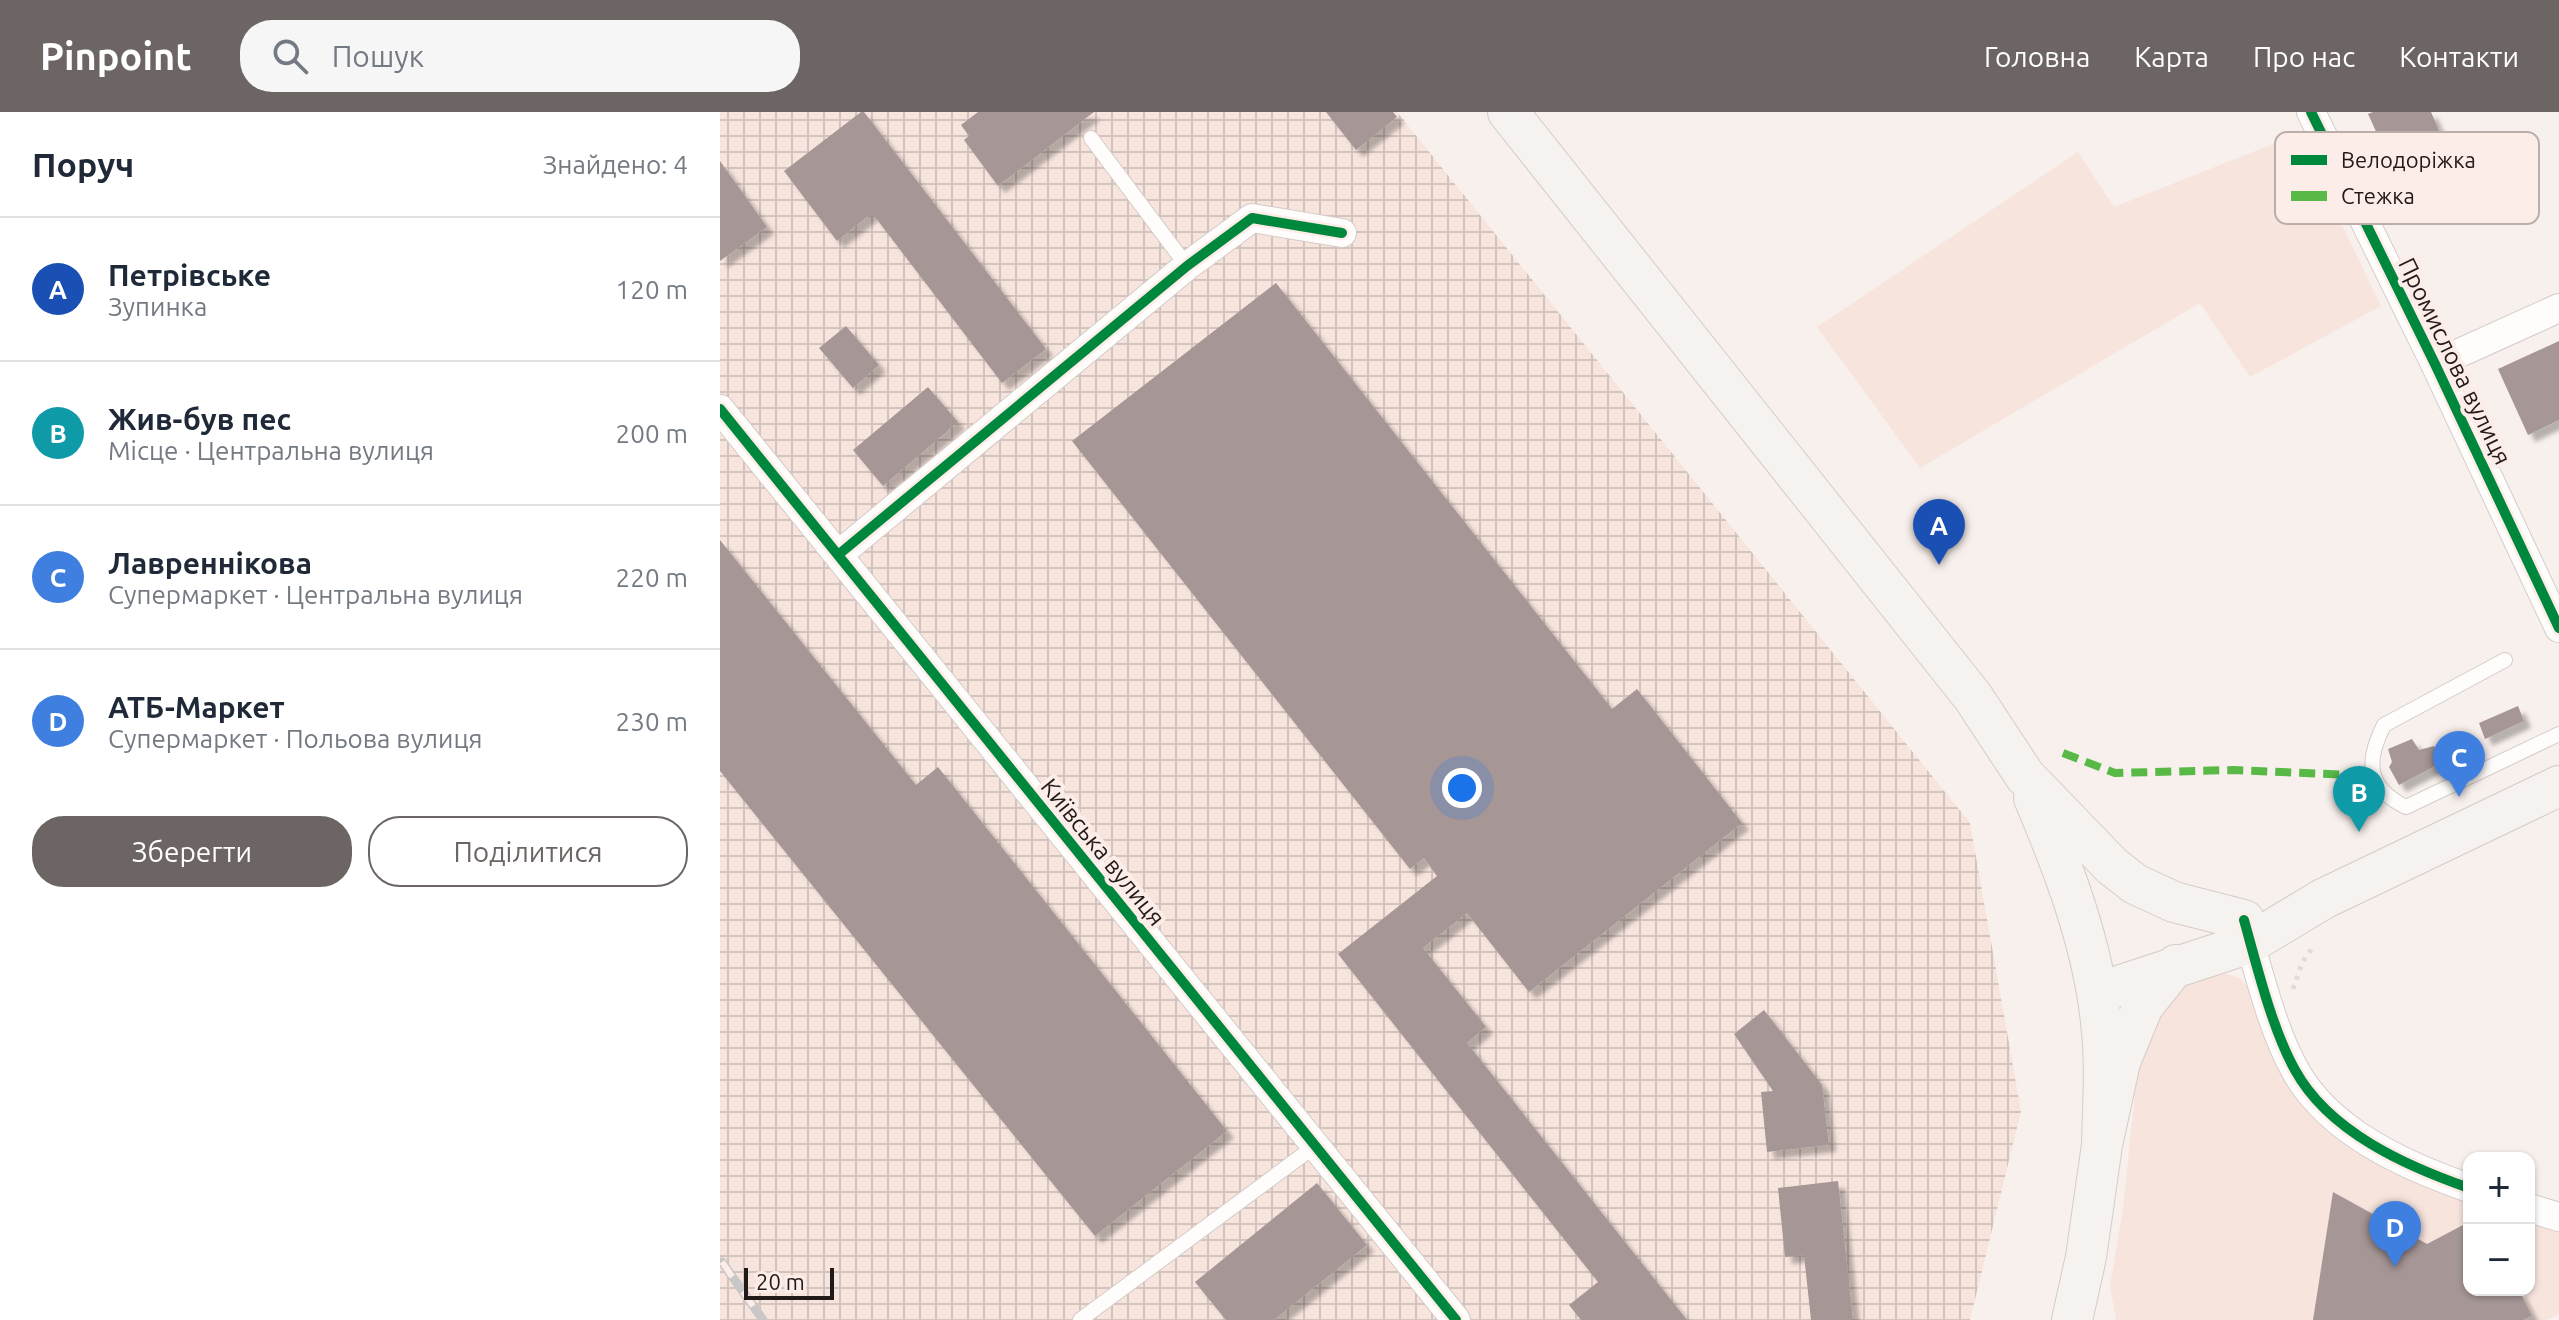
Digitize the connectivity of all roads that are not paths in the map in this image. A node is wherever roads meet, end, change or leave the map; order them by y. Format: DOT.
graph roads {
  1 [pos="1508,112"];
  2 [pos="2311,112"];
  3 [pos="2321,132"];
  4 [pos="1091,138"];
  5 [pos="2366,224"];
  6 [pos="1342,233"];
  7 [pos="1187,266"];
  8 [pos="2559,308"];
  9 [pos="2435,364"];
  10 [pos="720,409"];
  11 [pos="838,555"];
  12 [pos="2559,628"];
  13 [pos="2505,660"];
  14 [pos="2559,734"];
  15 [pos="2025,776"];
  16 [pos="2559,786"];
  17 [pos="2247,931"];
  18 [pos="2176,965"];
  19 [pos="2094,980"];
  20 [pos="2102,1145"];
  21 [pos="1315,1146"];
  22 [pos="2463,1185"];
  23 [pos="2535,1210"];
  24 [pos="2559,1217"];
  25 [pos="1080,1320"];
  26 [pos="1456,1320"];
  27 [pos="2072,1320"];
  1 -- 15 [label="main road"];
  2 -- 3 [label="street, Промислова вулиця"];
  4 -- 7 [label="lane"];
  5 -- 9 [label="street, Промислова вулиця"];
  6 -- 7 [label="street"];
  7 -- 11 [label="street"];
  8 -- 9 [label="street"];
  9 -- 12 [label="street, Промислова вулиця"];
  10 -- 11 [label="street, Київська вулиця"];
  11 -- 21 [label="street, Київська вулиця"];
  13 -- 14 [label="lane"];
  15 -- 17 [label="main road"];
  15 -- 19 [label="main road"];
  16 -- 17 [label="main road"];
  17 -- 18 [label="main road"];
  17 -- 19 [label="main road"];
  17 -- 22 [label="street"];
  18 -- 19 [label="main road"];
  18 -- 20 [label="main road"];
  19 -- 20 [label="main road"];
  20 -- 27 [label="main road"];
  21 -- 25 [label="lane"];
  21 -- 26 [label="street, Київська вулиця"];
  23 -- 24 [label="street"];
}
